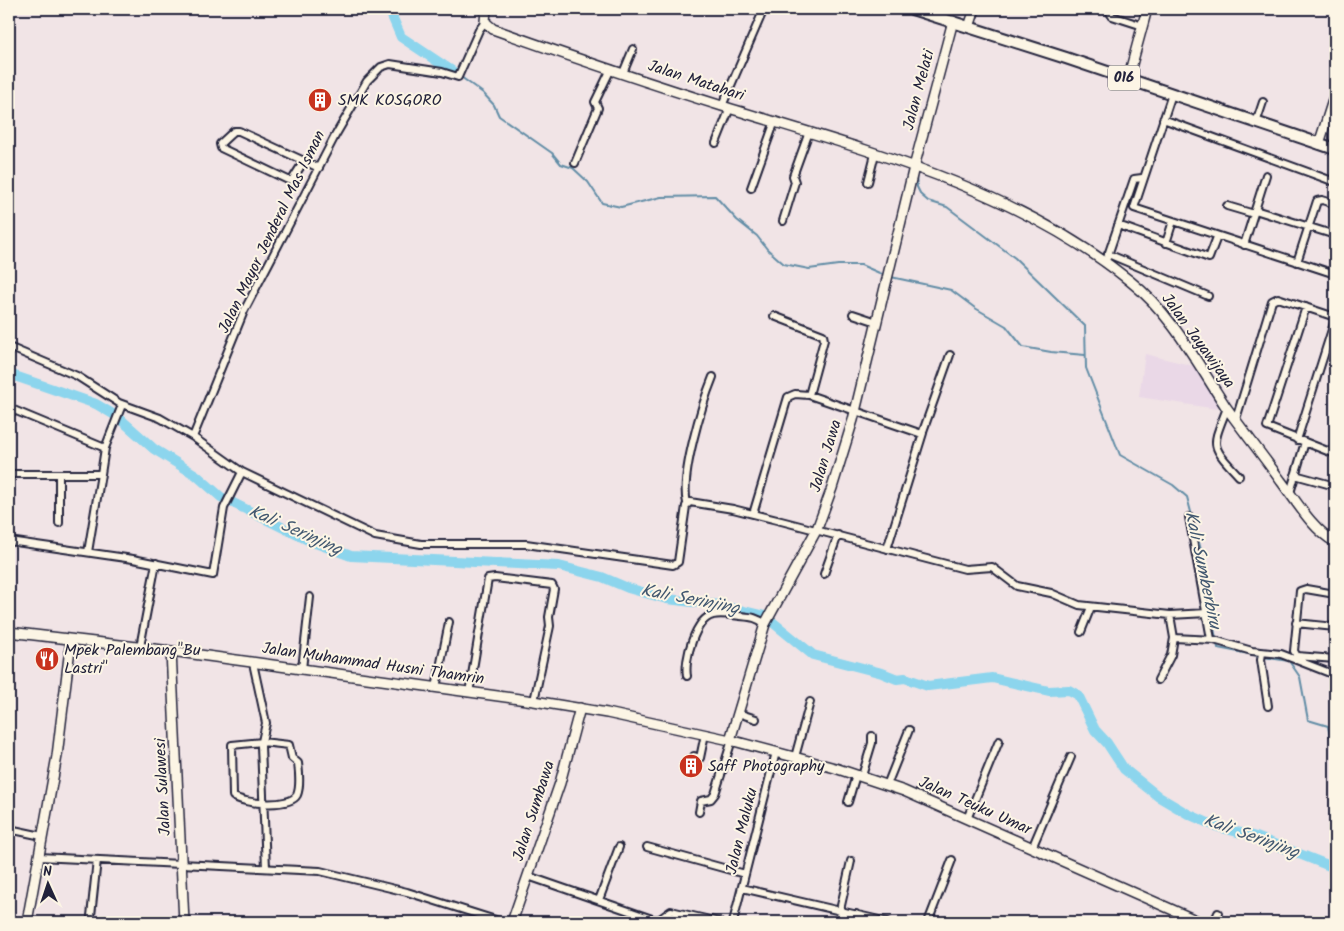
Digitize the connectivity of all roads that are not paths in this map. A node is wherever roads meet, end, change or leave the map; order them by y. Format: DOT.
graph roads {
  1 [pos="486,9"];
  2 [pos="764,9"];
  3 [pos="912,9"];
  4 [pos="975,9"];
  5 [pos="1147,9"];
  6 [pos="1109,11"];
  7 [pos="953,21"];
  8 [pos="485,22"];
  9 [pos="1142,26"];
  10 [pos="969,27"];
  11 [pos="633,49"];
  12 [pos="611,69"];
  13 [pos="623,73"];
  14 [pos="1128,79"];
  15 [pos="1172,94"];
  16 [pos="1335,94"];
  17 [pos="1263,102"];
  18 [pos="726,107"];
  19 [pos="1163,120"];
  20 [pos="775,121"];
  21 [pos="1256,123"];
  22 [pos="809,132"];
  23 [pos="716,143"];
  24 [pos="1320,144"];
  25 [pos="1335,149"];
  26 [pos="875,154"];
  27 [pos="304,161"];
  28 [pos="574,163"];
  29 [pos="318,168"];
  30 [pos="917,168"];
  31 [pos="1266,175"];
  32 [pos="1142,178"];
  33 [pos="868,182"];
  34 [pos="1335,182"];
  35 [pos="751,188"];
  36 [pos="1335,204"];
  37 [pos="1227,206"];
  38 [pos="1254,212"];
  39 [pos="783,221"];
  40 [pos="1173,221"];
  41 [pos="1118,225"];
  42 [pos="1308,227"];
  43 [pos="1335,235"];
  44 [pos="1217,236"];
  45 [pos="1166,243"];
  46 [pos="1244,245"];
  47 [pos="1107,258"];
  48 [pos="1297,262"];
  49 [pos="1335,274"];
  50 [pos="1208,296"];
  51 [pos="1306,307"];
  52 [pos="853,314"];
  53 [pos="774,316"];
  54 [pos="877,322"];
  55 [pos="9,347"];
  56 [pos="950,355"];
  57 [pos="713,377"];
  58 [pos="809,395"];
  59 [pos="122,405"];
  60 [pos="9,408"];
  61 [pos="1227,408"];
  62 [pos="855,411"];
  63 [pos="1236,419"];
  64 [pos="923,433"];
  65 [pos="193,437"];
  66 [pos="1297,440"];
  67 [pos="1305,442"];
  68 [pos="105,448"];
  69 [pos="1335,454"];
  70 [pos="9,474"];
  71 [pos="59,474"];
  72 [pos="101,474"];
  73 [pos="241,474"];
  74 [pos="1295,474"];
  75 [pos="1238,476"];
  76 [pos="1335,486"];
  77 [pos="1290,493"];
  78 [pos="687,503"];
  79 [pos="753,514"];
  80 [pos="1189,517"];
  81 [pos="59,523"];
  82 [pos="817,529"];
  83 [pos="838,535"];
  84 [pos="9,541"];
  85 [pos="1335,542"];
  86 [pos="887,548"];
  87 [pos="88,552"];
  88 [pos="156,563"];
  89 [pos="824,574"];
  90 [pos="1335,594"];
  91 [pos="310,598"];
  92 [pos="1091,607"];
  93 [pos="1207,613"];
  94 [pos="1170,615"];
  95 [pos="449,622"];
  96 [pos="766,622"];
  97 [pos="1296,623"];
  98 [pos="1335,627"];
  99 [pos="9,632"];
  100 [pos="1081,632"];
  101 [pos="1174,638"];
  102 [pos="72,640"];
  103 [pos="1215,640"];
  104 [pos="140,647"];
  105 [pos="172,651"];
  106 [pos="1262,656"];
  107 [pos="1335,659"];
  108 [pos="254,663"];
  109 [pos="302,669"];
  110 [pos="1335,675"];
  111 [pos="687,676"];
  112 [pos="1158,680"];
  113 [pos="436,688"];
  114 [pos="469,693"];
  115 [pos="534,701"];
  116 [pos="810,702"];
  117 [pos="1268,706"];
  118 [pos="580,708"];
  119 [pos="738,713"];
  120 [pos="756,718"];
  121 [pos="909,730"];
  122 [pos="705,734"];
  123 [pos="872,736"];
  124 [pos="731,740"];
  125 [pos="999,741"];
  126 [pos="262,742"];
  127 [pos="776,752"];
  128 [pos="694,756"];
  129 [pos="795,757"];
  130 [pos="1071,757"];
  131 [pos="859,776"];
  132 [pos="887,785"];
  133 [pos="848,802"];
  134 [pos="264,803"];
  135 [pos="699,812"];
  136 [pos="966,818"];
  137 [pos="9,830"];
  138 [pos="42,836"];
  139 [pos="619,847"];
  140 [pos="647,847"];
  141 [pos="1032,848"];
  142 [pos="39,857"];
  143 [pos="97,860"];
  144 [pos="952,860"];
  145 [pos="851,861"];
  146 [pos="182,866"];
  147 [pos="266,868"];
  148 [pos="745,874"];
  149 [pos="528,876"];
  150 [pos="742,888"];
  151 [pos="599,900"];
  152 [pos="841,910"];
  153 [pos="1218,913"];
  154 [pos="856,914"];
  155 [pos="91,916"];
  156 [pos="27,922"];
  157 [pos="184,922"];
  158 [pos="502,922"];
  159 [pos="512,922"];
  160 [pos="719,922"];
  161 [pos="733,922"];
  162 [pos="838,922"];
  163 [pos="853,922"];
  164 [pos="886,922"];
  165 [pos="928,922"];
  166 [pos="1200,922"];
  167 [pos="1214,922"];
  1 -- 8 [label="street"];
  2 -- 18 [label="street"];
  3 -- 7 [label="main road, 016"];
  4 -- 10 [label="street"];
  5 -- 9 [label="street"];
  6 -- 9 [label="street"];
  7 -- 10 [label="main road, 016"];
  7 -- 30 [label="street, Jalan Melati"];
  8 -- 12 [label="street, Jalan Matahari"];
  8 -- 29 [label="street, Jalan Mayor Jenderal Mas Isman"];
  9 -- 14 [label="street"];
  10 -- 14 [label="main road, 016"];
  11 -- 13 [label="street"];
  12 -- 13 [label="street, Jalan Matahari"];
  12 -- 28 [label="street"];
  13 -- 18 [label="street, Jalan Matahari"];
  14 -- 15 [label="main road, 016"];
  15 -- 19 [label="street"];
  15 -- 21 [label="main road, 016"];
  16 -- 24 [label="street"];
  17 -- 21 [label="street"];
  18 -- 20 [label="street, Jalan Matahari"];
  18 -- 23 [label="street"];
  19 -- 32 [label="street"];
  19 -- 34 [label="street"];
  20 -- 22 [label="street, Jalan Matahari"];
  20 -- 35 [label="street"];
  21 -- 24 [label="main road, 016"];
  22 -- 26 [label="street, Jalan Matahari"];
  22 -- 39 [label="street"];
  24 -- 25 [label="main road, 016"];
  26 -- 30 [label="street, Jalan Matahari"];
  26 -- 33 [label="street"];
  27 -- 27 [label="street"];
  27 -- 29 [label="street"];
  29 -- 65 [label="street, Jalan Mayor Jenderal Mas Isman"];
  30 -- 47 [label="street, Jalan Jayawijaya"];
  30 -- 54 [label="street, Jalan Jawa"];
  31 -- 38 [label="street"];
  32 -- 40 [label="street"];
  32 -- 41 [label="street"];
  36 -- 42 [label="street"];
  37 -- 38 [label="street"];
  38 -- 42 [label="street"];
  38 -- 46 [label="street"];
  40 -- 44 [label="street"];
  40 -- 45 [label="street"];
  41 -- 45 [label="street"];
  41 -- 47 [label="street"];
  42 -- 43 [label="street"];
  42 -- 48 [label="street"];
  44 -- 45 [label="street"];
  44 -- 46 [label="street"];
  46 -- 48 [label="street"];
  47 -- 50 [label="street"];
  47 -- 61 [label="street, Jalan Jayawijaya"];
  48 -- 49 [label="street"];
  51 -- 63 [label="street"];
  51 -- 66 [label="street"];
  51 -- 66 [label="street"];
  52 -- 54 [label="street"];
  53 -- 58 [label="street"];
  54 -- 62 [label="street, Jalan Jawa"];
  55 -- 59 [label="street"];
  56 -- 64 [label="street"];
  57 -- 78 [label="street"];
  58 -- 62 [label="street"];
  58 -- 79 [label="street"];
  59 -- 65 [label="street"];
  59 -- 68 [label="street"];
  60 -- 68 [label="street"];
  61 -- 63 [label="street, Jalan Jayawijaya"];
  61 -- 75 [label="street"];
  62 -- 64 [label="street"];
  62 -- 82 [label="street, Jalan Jawa"];
  63 -- 77 [label="street, Jalan Jayawijaya"];
  64 -- 86 [label="street"];
  65 -- 73 [label="street"];
  66 -- 67 [label="street"];
  67 -- 69 [label="street"];
  67 -- 74 [label="street"];
  68 -- 72 [label="street"];
  70 -- 71 [label="street"];
  71 -- 72 [label="street"];
  71 -- 81 [label="street"];
  72 -- 87 [label="street"];
  73 -- 78 [label="street"];
  73 -- 88 [label="street"];
  74 -- 76 [label="street"];
  74 -- 77 [label="street"];
  77 -- 85 [label="street, Jalan Jayawijaya"];
  78 -- 79 [label="street"];
  79 -- 82 [label="street"];
  80 -- 93 [label="street"];
  82 -- 83 [label="street"];
  82 -- 96 [label="street, Jalan Jawa"];
  83 -- 86 [label="street"];
  83 -- 89 [label="street"];
  84 -- 87 [label="street"];
  86 -- 92 [label="street"];
  87 -- 88 [label="street"];
  88 -- 104 [label="street"];
  90 -- 97 [label="street"];
  91 -- 109 [label="street"];
  92 -- 94 [label="street"];
  92 -- 100 [label="street"];
  93 -- 94 [label="street"];
  93 -- 103 [label="street"];
  94 -- 101 [label="street"];
  95 -- 113 [label="street"];
  96 -- 111 [label="street"];
  96 -- 119 [label="street, Jalan Jawa"];
  97 -- 98 [label="street"];
  97 -- 107 [label="street"];
  99 -- 102 [label="street, Jalan Muhammad Husni Thamrin"];
  101 -- 103 [label="street"];
  101 -- 112 [label="street"];
  102 -- 104 [label="street, Jalan Muhammad Husni Thamrin"];
  102 -- 138 [label="street"];
  103 -- 106 [label="street"];
  104 -- 105 [label="street, Jalan Muhammad Husni Thamrin"];
  105 -- 108 [label="street, Jalan Muhammad Husni Thamrin"];
  105 -- 146 [label="street, Jalan Sulawesi"];
  106 -- 110 [label="street"];
  106 -- 117 [label="street"];
  108 -- 109 [label="street, Jalan Muhammad Husni Thamrin"];
  108 -- 126 [label="street"];
  109 -- 113 [label="street, Jalan Muhammad Husni Thamrin"];
  113 -- 114 [label="street, Jalan Muhammad Husni Thamrin"];
  114 -- 115 [label="street, Jalan Muhammad Husni Thamrin"];
  114 -- 115 [label="street"];
  115 -- 118 [label="street, Jalan Muhammad Husni Thamrin"];
  116 -- 129 [label="street"];
  118 -- 122 [label="street, Jalan Muhammad Husni Thamrin"];
  118 -- 149 [label="street, Jalan Sumbawa"];
  119 -- 120 [label="street"];
  119 -- 124 [label="street, Jalan Jawa"];
  121 -- 132 [label="street"];
  122 -- 124 [label="street, Jalan Muhammad Husni Thamrin"];
  122 -- 128 [label="street"];
  123 -- 131 [label="street"];
  124 -- 127 [label="street, Jalan Teuku Umar"];
  124 -- 135 [label="street"];
  125 -- 136 [label="street"];
  126 -- 134 [label="street"];
  126 -- 134 [label="street"];
  126 -- 134 [label="street"];
  127 -- 129 [label="street, Jalan Teuku Umar"];
  127 -- 148 [label="street, Jalan Maluku"];
  129 -- 131 [label="street, Jalan Teuku Umar"];
  130 -- 141 [label="street"];
  131 -- 132 [label="street, Jalan Teuku Umar"];
  131 -- 133 [label="street"];
  132 -- 136 [label="street, Jalan Teuku Umar"];
  134 -- 147 [label="street"];
  136 -- 141 [label="street, Jalan Teuku Umar"];
  137 -- 138 [label="street"];
  138 -- 142 [label="street"];
  139 -- 151 [label="street"];
  140 -- 148 [label="street"];
  141 -- 166 [label="street, Jalan Teuku Umar"];
  142 -- 143 [label="street"];
  142 -- 156 [label="street"];
  143 -- 146 [label="street"];
  143 -- 155 [label="street"];
  144 -- 165 [label="street"];
  145 -- 152 [label="street"];
  146 -- 147 [label="street"];
  146 -- 157 [label="street, Jalan Sulawesi"];
  147 -- 158 [label="street"];
  148 -- 150 [label="street, Jalan Maluku"];
  149 -- 151 [label="street"];
  149 -- 159 [label="street, Jalan Sumbawa"];
  150 -- 152 [label="street"];
  150 -- 161 [label="street, Jalan Maluku"];
  151 -- 160 [label="street"];
  152 -- 154 [label="street"];
  152 -- 162 [label="street"];
  153 -- 167 [label="street"];
  154 -- 163 [label="street"];
  154 -- 164 [label="street"];
}
